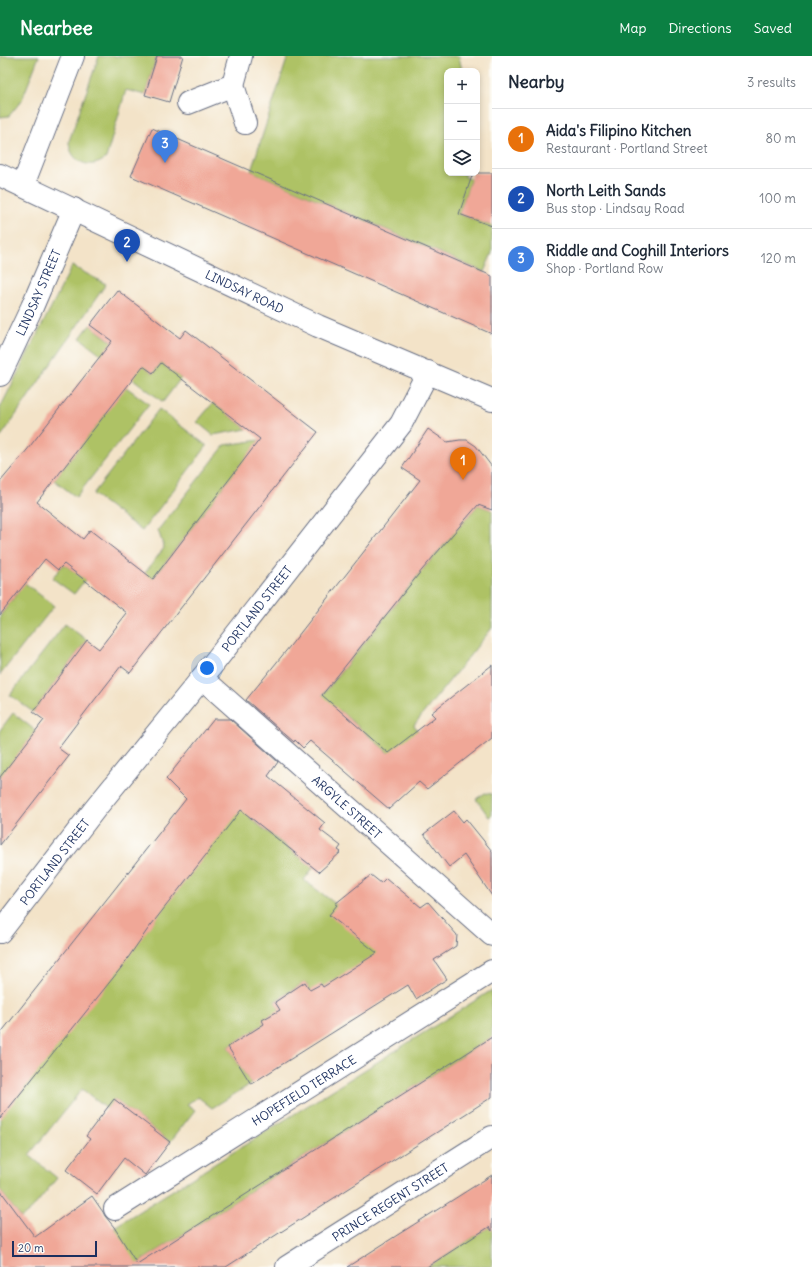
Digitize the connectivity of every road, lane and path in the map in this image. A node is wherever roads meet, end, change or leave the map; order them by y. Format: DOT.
graph roads {
  1 [pos="73,56"];
  2 [pos="242,56"];
  3 [pos="233,85"];
  4 [pos="188,104"];
  5 [pos="245,123"];
  6 [pos="0,175"];
  7 [pos="23,186"];
  8 [pos="74,209"];
  9 [pos="428,372"];
  10 [pos="0,375"];
  11 [pos="492,400"];
  12 [pos="202,678"];
  13 [pos="0,932"];
  14 [pos="492,935"];
  15 [pos="492,971"];
  16 [pos="492,1137"];
  17 [pos="114,1209"];
  18 [pos="288,1267"];
  1 -- 7 [label="street"];
  2 -- 3 [label="street"];
  3 -- 4 [label="street"];
  3 -- 5 [label="street"];
  6 -- 7 [label="street, LINDSAY ROAD"];
  7 -- 8 [label="street, LINDSAY ROAD"];
  8 -- 9 [label="street, LINDSAY ROAD"];
  8 -- 10 [label="street, LINDSAY STREET"];
  9 -- 11 [label="street, LINDSAY ROAD"];
  9 -- 12 [label="street, PORTLAND STREET"];
  12 -- 13 [label="street, PORTLAND STREET"];
  12 -- 14 [label="street, ARGYLE STREET"];
  15 -- 17 [label="street, HOPEFIELD TERRACE"];
  16 -- 18 [label="street, PRINCE REGENT STREET"];
}
